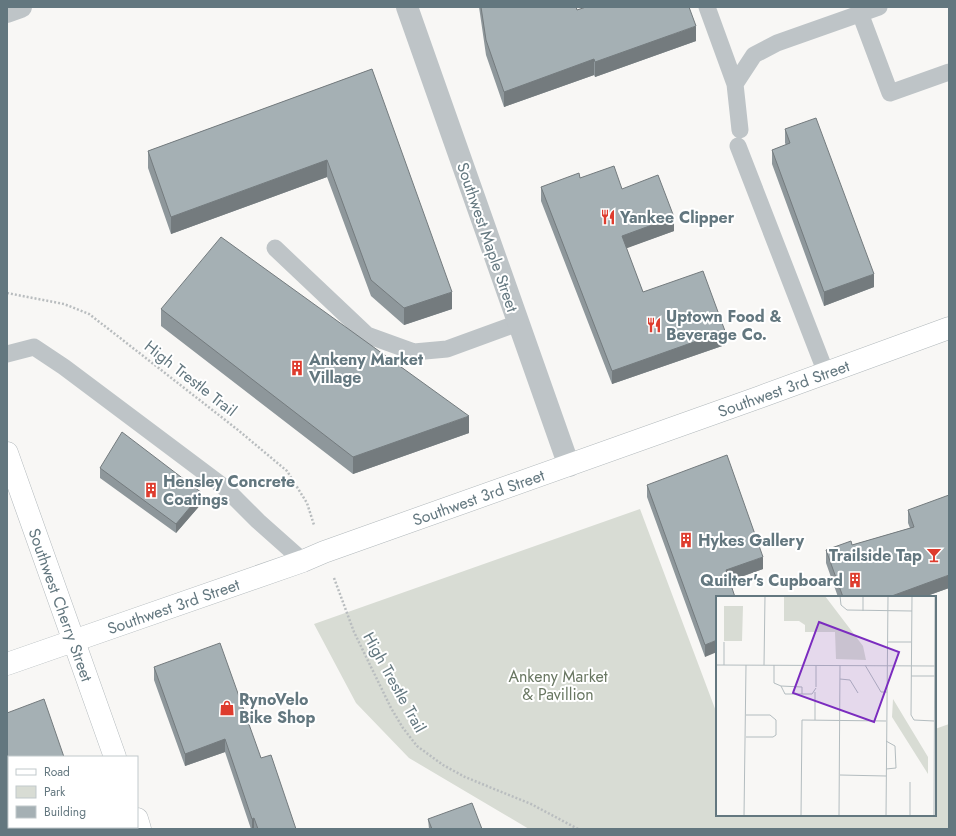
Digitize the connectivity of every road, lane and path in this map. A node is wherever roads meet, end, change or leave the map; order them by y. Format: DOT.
graph roads {
  1 [pos="21,7"];
  2 [pos="407,7"];
  3 [pos="707,7"];
  4 [pos="879,7"];
  5 [pos="7,12"];
  6 [pos="860,13"];
  7 [pos="949,72"];
  8 [pos="735,84"];
  9 [pos="275,248"];
  10 [pos="7,293"];
  11 [pos="518,323"];
  12 [pos="949,328"];
  13 [pos="7,354"];
  14 [pos="826,374"];
  15 [pos="7,453"];
  16 [pos="569,466"];
  17 [pos="316,529"];
  18 [pos="303,561"];
  19 [pos="334,577"];
  20 [pos="74,641"];
  21 [pos="7,664"];
  22 [pos="115,756"];
  23 [pos="578,829"];
  1 -- 5 [label="street"];
  2 -- 11 [label="street, Southwest Maple Street"];
  3 -- 8 [label="lane"];
  4 -- 6 [label="lane"];
  6 -- 7 [label="lane"];
  6 -- 8 [label="lane"];
  8 -- 14 [label="lane"];
  9 -- 11 [label="lane"];
  10 -- 17 [label="path, High Trestle Trail"];
  11 -- 16 [label="street, Southwest Maple Street"];
  12 -- 14 [label="street, Southwest 3rd Street"];
  13 -- 18 [label="lane"];
  14 -- 16 [label="street, Southwest 3rd Street"];
  15 -- 20 [label="street, Southwest Cherry Street"];
  16 -- 18 [label="street, Southwest 3rd Street"];
  18 -- 20 [label="street, Southwest 3rd Street"];
  19 -- 23 [label="path, High Trestle Trail"];
  20 -- 21 [label="street, Southwest 3rd Street"];
  20 -- 22 [label="street, Southwest Cherry Street"];
}
